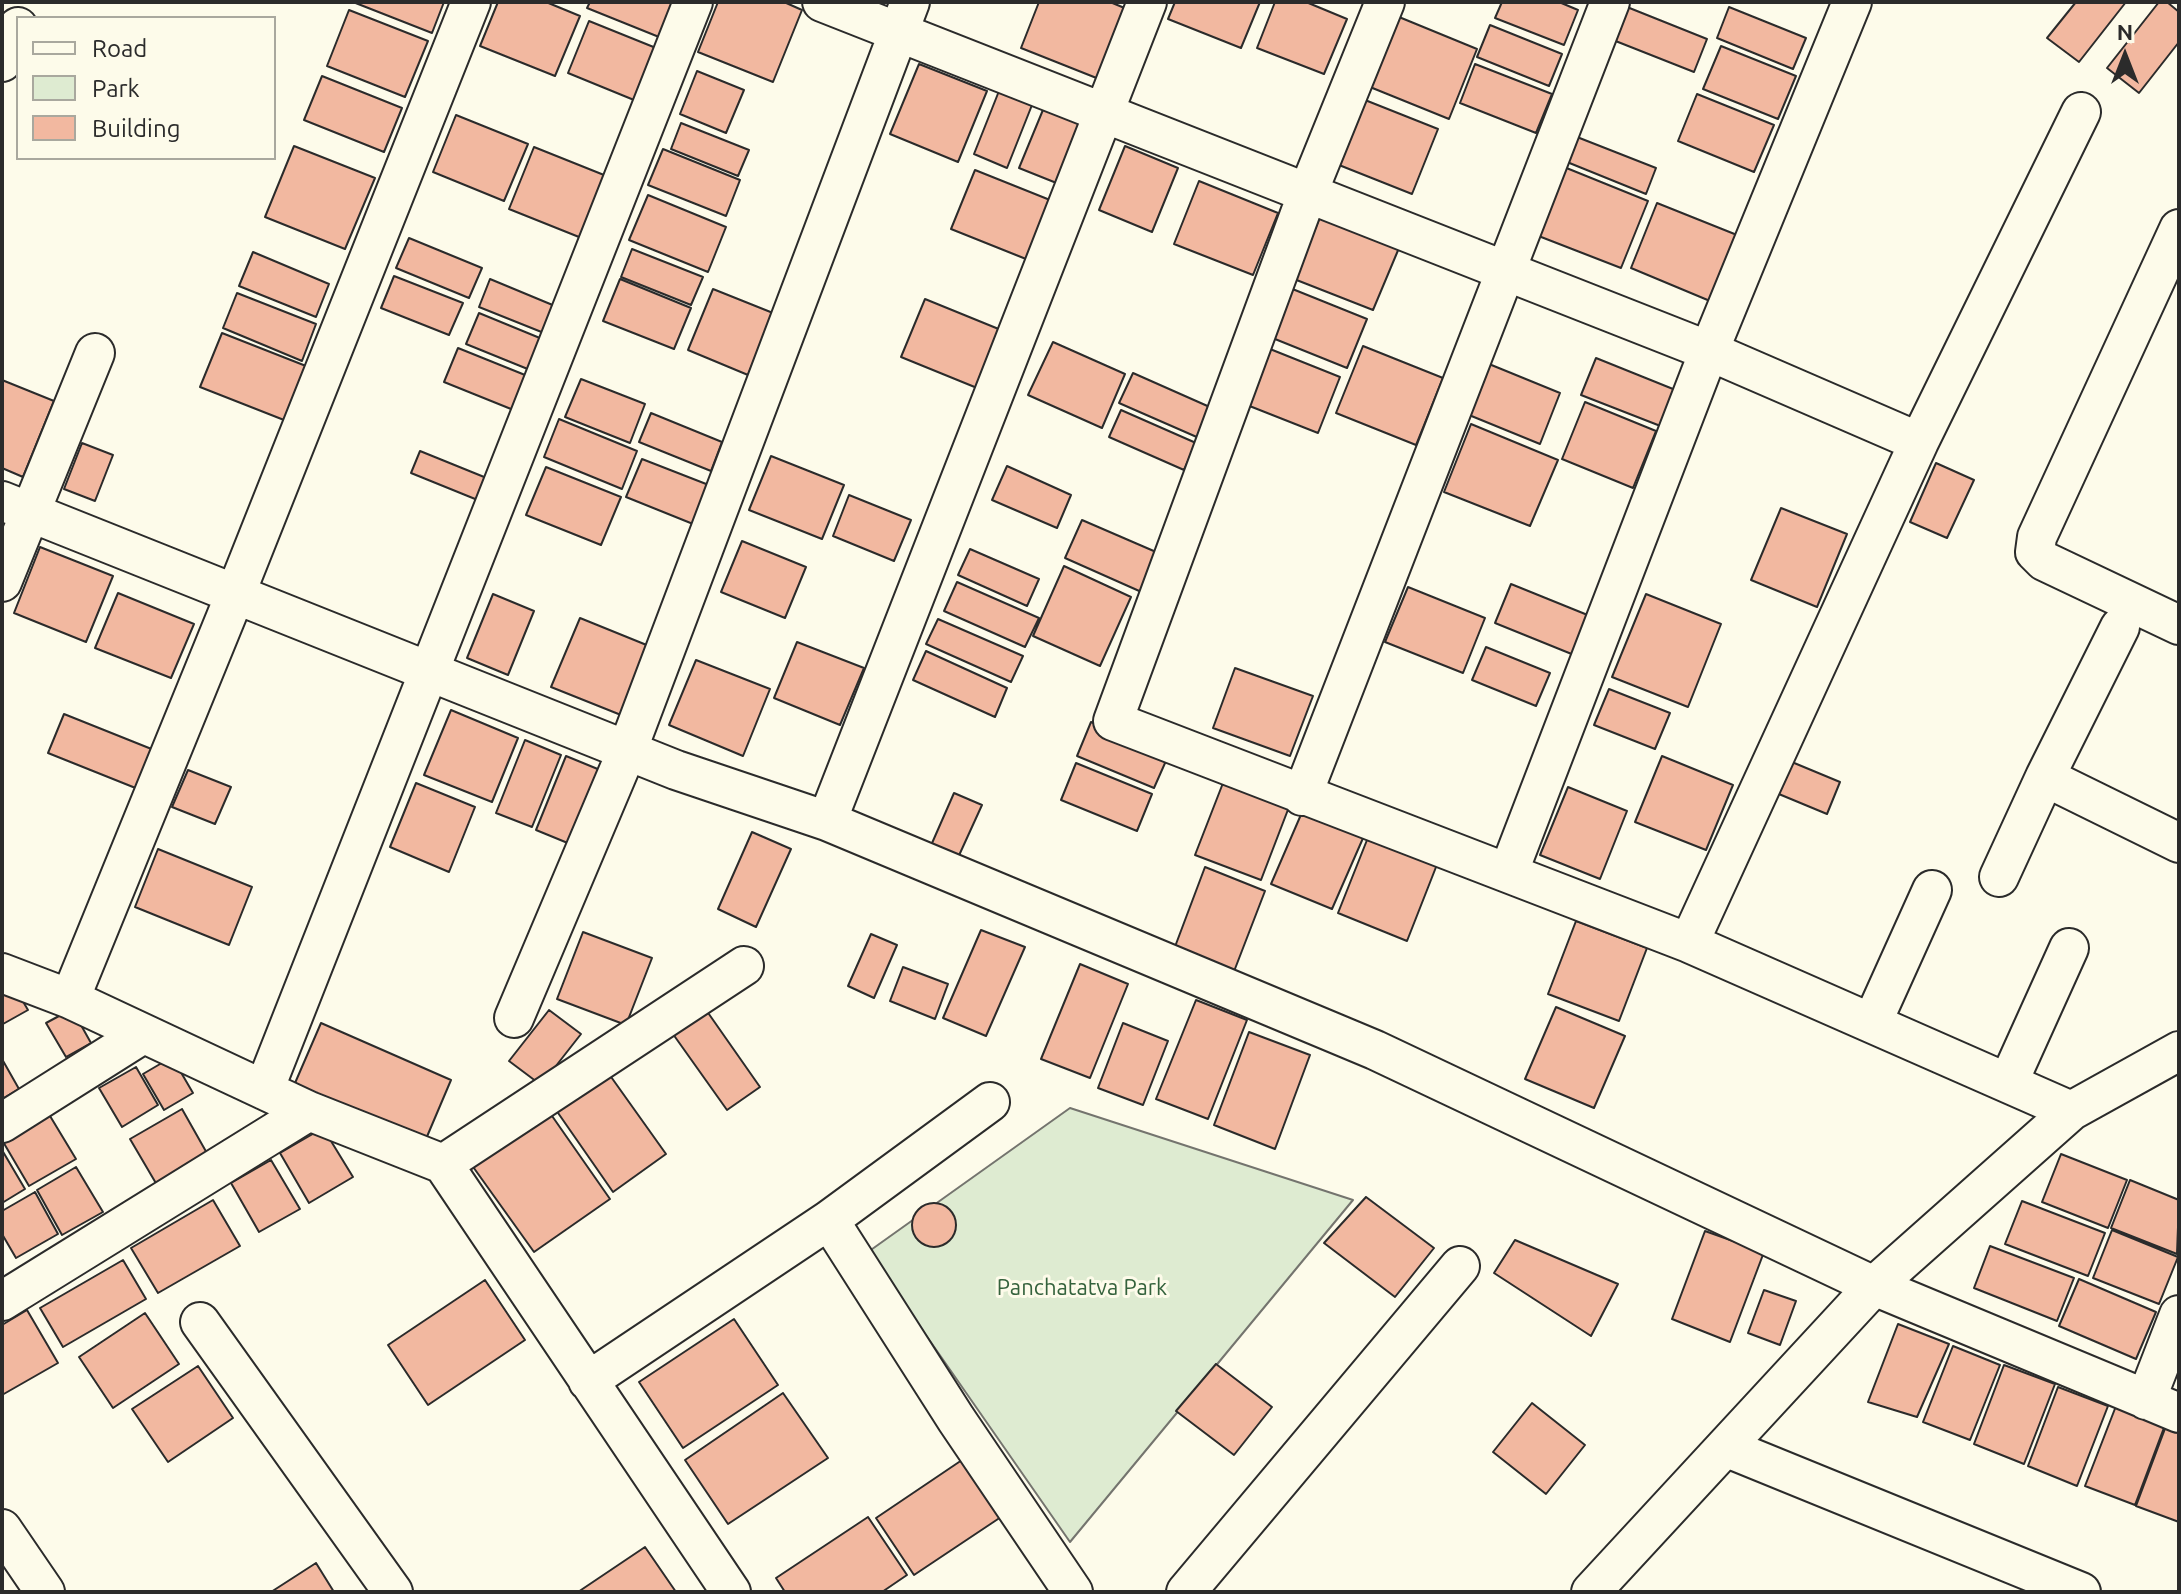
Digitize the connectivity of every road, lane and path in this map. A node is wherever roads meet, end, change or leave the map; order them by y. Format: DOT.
graph roads {
  1 [pos="471,2"];
  2 [pos="693,2"];
  3 [pos="822,2"];
  4 [pos="1147,2"];
  5 [pos="1385,2"];
  6 [pos="1610,2"];
  7 [pos="1852,2"];
  8 [pos="904,17"];
  9 [pos="16,31"];
  10 [pos="2,62"];
  11 [pos="1102,111"];
  12 [pos="2081,112"];
  13 [pos="1308,192"];
  14 [pos="2179,229"];
  15 [pos="1503,272"];
  16 [pos="1709,351"];
  17 [pos="95,353"];
  18 [pos="1919,442"];
  19 [pos="15,507"];
  20 [pos="2,582"];
  21 [pos="235,595"];
  22 [pos="2179,625"];
  23 [pos="2120,627"];
  24 [pos="430,674"];
  25 [pos="627,751"];
  26 [pos="2045,777"];
  27 [pos="1302,796"];
  28 [pos="827,821"];
  29 [pos="2179,843"];
  30 [pos="1509,871"];
  31 [pos="1999,877"];
  32 [pos="1932,890"];
  33 [pos="1689,943"];
  34 [pos="2069,948"];
  35 [pos="744,966"];
  36 [pos="2,973"];
  37 [pos="70,999"];
  38 [pos="514,1018"];
  39 [pos="1872,1023"];
  40 [pos="143,1034"];
  41 [pos="2179,1051"];
  42 [pos="2008,1083"];
  43 [pos="264,1090"];
  44 [pos="990,1102"];
  45 [pos="309,1111"];
  46 [pos="2071,1111"];
  47 [pos="2,1123"];
  48 [pos="443,1164"];
  49 [pos="829,1220"];
  50 [pos="1460,1266"];
  51 [pos="1874,1286"];
  52 [pos="2,1301"];
  53 [pos="2179,1315"];
  54 [pos="200,1322"];
  55 [pos="588,1381"];
  56 [pos="2163,1407"];
  57 [pos="1725,1447"];
  58 [pos="4,1539"];
  59 [pos="45,1592"];
  60 [pos="393,1592"];
  61 [pos="731,1592"];
  62 [pos="1073,1592"];
  63 [pos="1186,1592"];
  64 [pos="1591,1592"];
  65 [pos="2081,1592"];
  1 -- 21 [label="street"];
  2 -- 24 [label="street"];
  3 -- 8 [label="street"];
  4 -- 11 [label="street"];
  5 -- 13 [label="street"];
  6 -- 15 [label="street"];
  7 -- 16 [label="street"];
  8 -- 11 [label="street"];
  8 -- 25 [label="street"];
  9 -- 10 [label="street"];
  11 -- 13 [label="street"];
  11 -- 28 [label="street"];
  12 -- 18 [label="street"];
  13 -- 15 [label="street"];
  13 -- 27 [label="street"];
  14 -- 22 [label="street"];
  15 -- 16 [label="street"];
  15 -- 27 [label="street"];
  16 -- 18 [label="street"];
  16 -- 30 [label="street"];
  17 -- 19 [label="street"];
  18 -- 33 [label="street"];
  19 -- 20 [label="street"];
  19 -- 21 [label="street"];
  21 -- 24 [label="street"];
  21 -- 37 [label="street"];
  23 -- 26 [label="street"];
  24 -- 25 [label="street"];
  24 -- 43 [label="street"];
  25 -- 28 [label="street"];
  25 -- 38 [label="street"];
  26 -- 29 [label="street"];
  26 -- 31 [label="street"];
  27 -- 30 [label="street"];
  28 -- 51 [label="street"];
  30 -- 33 [label="street"];
  32 -- 39 [label="street"];
  33 -- 39 [label="street"];
  34 -- 42 [label="street"];
  35 -- 48 [label="street"];
  36 -- 37 [label="street"];
  37 -- 40 [label="street"];
  39 -- 42 [label="street"];
  40 -- 43 [label="street"];
  40 -- 47 [label="street"];
  41 -- 46 [label="street"];
  42 -- 46 [label="street"];
  43 -- 45 [label="street"];
  44 -- 49 [label="street"];
  45 -- 48 [label="street"];
  45 -- 52 [label="street"];
  46 -- 51 [label="street"];
  48 -- 55 [label="street"];
  49 -- 55 [label="street"];
  49 -- 62 [label="street"];
  50 -- 63 [label="street"];
  51 -- 56 [label="street"];
  51 -- 57 [label="street"];
  53 -- 56 [label="street"];
  54 -- 60 [label="street"];
  55 -- 61 [label="street"];
  57 -- 64 [label="street"];
  57 -- 65 [label="street"];
  58 -- 59 [label="street"];
}
